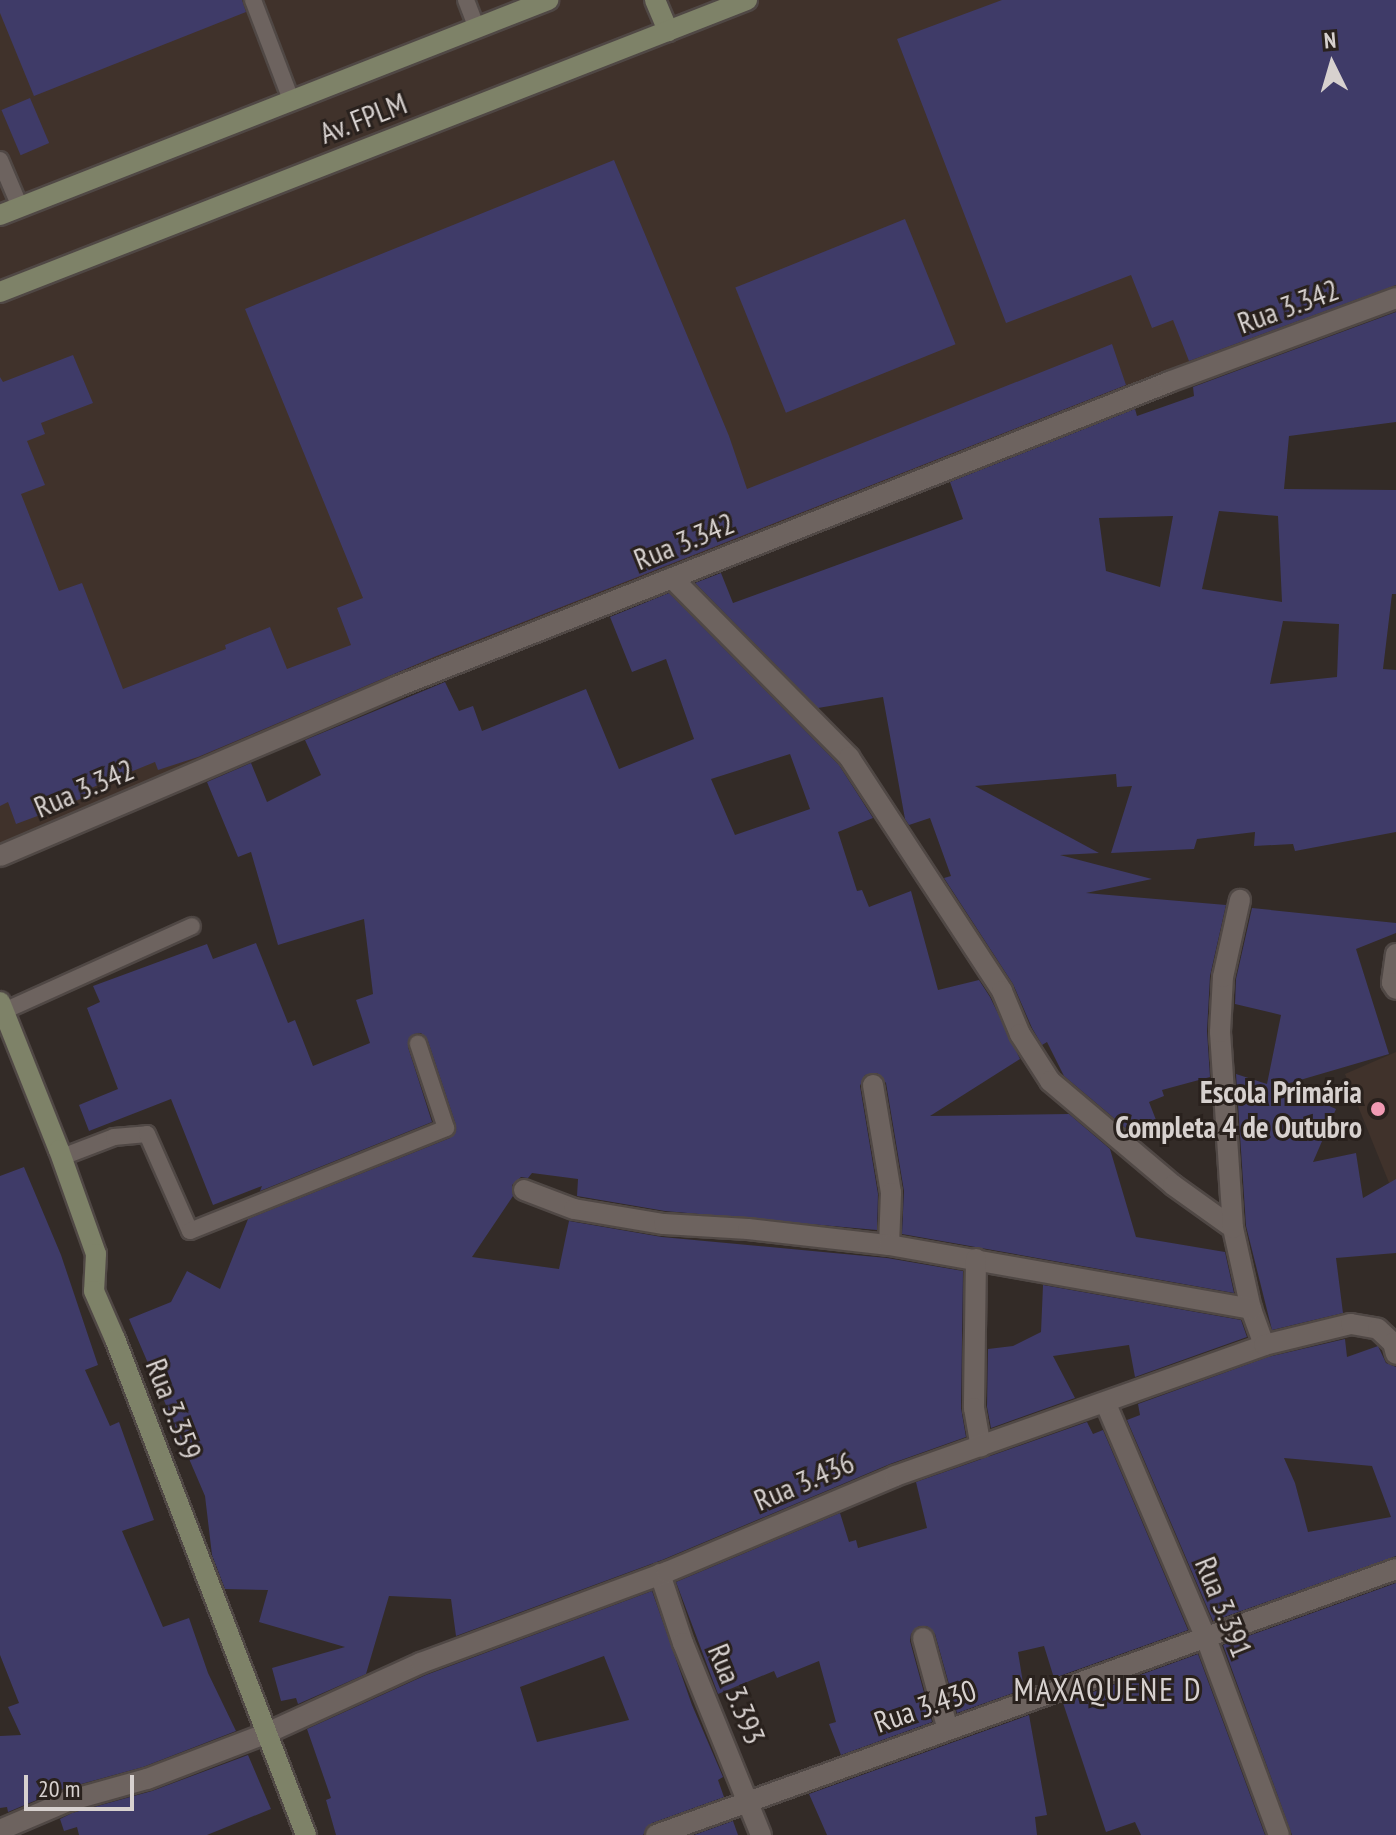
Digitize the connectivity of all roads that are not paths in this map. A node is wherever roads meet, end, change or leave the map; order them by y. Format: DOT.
graph roads {
  1 [pos="253,0"];
  2 [pos="466,0"];
  3 [pos="548,0"];
  4 [pos="655,0"];
  5 [pos="747,0"];
  6 [pos="477,28"];
  7 [pos="668,31"];
  8 [pos="292,102"];
  9 [pos="0,160"];
  10 [pos="20,207"];
  11 [pos="0,215"];
  12 [pos="0,292"];
  13 [pos="1396,298"];
  14 [pos="672,578"];
  15 [pos="0,856"];
  16 [pos="1240,900"];
  17 [pos="192,926"];
  18 [pos="1396,954"];
  19 [pos="1396,989"];
  20 [pos="2,1007"];
  21 [pos="418,1044"];
  22 [pos="873,1085"];
  23 [pos="62,1157"];
  24 [pos="524,1190"];
  25 [pos="1233,1228"];
  26 [pos="889,1245"];
  27 [pos="976,1259"];
  28 [pos="1251,1309"];
  29 [pos="1264,1345"];
  30 [pos="1396,1354"];
  31 [pos="1106,1404"];
  32 [pos="981,1446"];
  33 [pos="1396,1569"];
  34 [pos="660,1574"];
  35 [pos="923,1638"];
  36 [pos="1206,1638"];
  37 [pos="948,1730"];
  38 [pos="265,1734"];
  39 [pos="748,1800"];
  40 [pos="0,1830"];
  41 [pos="306,1835"];
  42 [pos="656,1835"];
  43 [pos="761,1835"];
  44 [pos="1279,1835"];
  1 -- 8 [label="lane"];
  2 -- 6 [label="lane"];
  3 -- 6 [label="main road, Av. FPLM"];
  4 -- 7 [label="main road"];
  5 -- 7 [label="main road, Av. FPLM"];
  6 -- 8 [label="main road, Av. FPLM"];
  7 -- 12 [label="main road, Av. FPLM"];
  8 -- 10 [label="main road, Av. FPLM"];
  9 -- 10 [label="lane"];
  10 -- 11 [label="main road, Av. FPLM"];
  13 -- 14 [label="street, Rua 3.342"];
  14 -- 15 [label="street, Rua 3.342"];
  14 -- 25 [label="street"];
  16 -- 25 [label="street"];
  17 -- 20 [label="lane"];
  18 -- 19 [label="street"];
  20 -- 23 [label="main road, Rua 3.359"];
  21 -- 23 [label="lane"];
  22 -- 26 [label="street"];
  23 -- 38 [label="main road, Rua 3.359"];
  24 -- 26 [label="street"];
  25 -- 28 [label="street"];
  26 -- 27 [label="street"];
  27 -- 28 [label="street"];
  27 -- 32 [label="street"];
  28 -- 29 [label="street"];
  29 -- 30 [label="street, Rua 3.436"];
  29 -- 31 [label="street, Rua 3.436"];
  31 -- 32 [label="street, Rua 3.436"];
  31 -- 36 [label="street, Rua 3.391"];
  32 -- 34 [label="street, Rua 3.436"];
  33 -- 36 [label="street, Rua 3.430"];
  34 -- 38 [label="street, Rua 3.436"];
  34 -- 39 [label="street, Rua 3.393"];
  35 -- 37 [label="street"];
  36 -- 37 [label="street, Rua 3.430"];
  36 -- 44 [label="street, Rua 3.391"];
  37 -- 39 [label="street, Rua 3.430"];
  38 -- 40 [label="street, Rua 3.436"];
  38 -- 41 [label="main road, Rua 3.359"];
  39 -- 42 [label="street, Rua 3.430"];
  39 -- 43 [label="street, Rua 3.393"];
}
